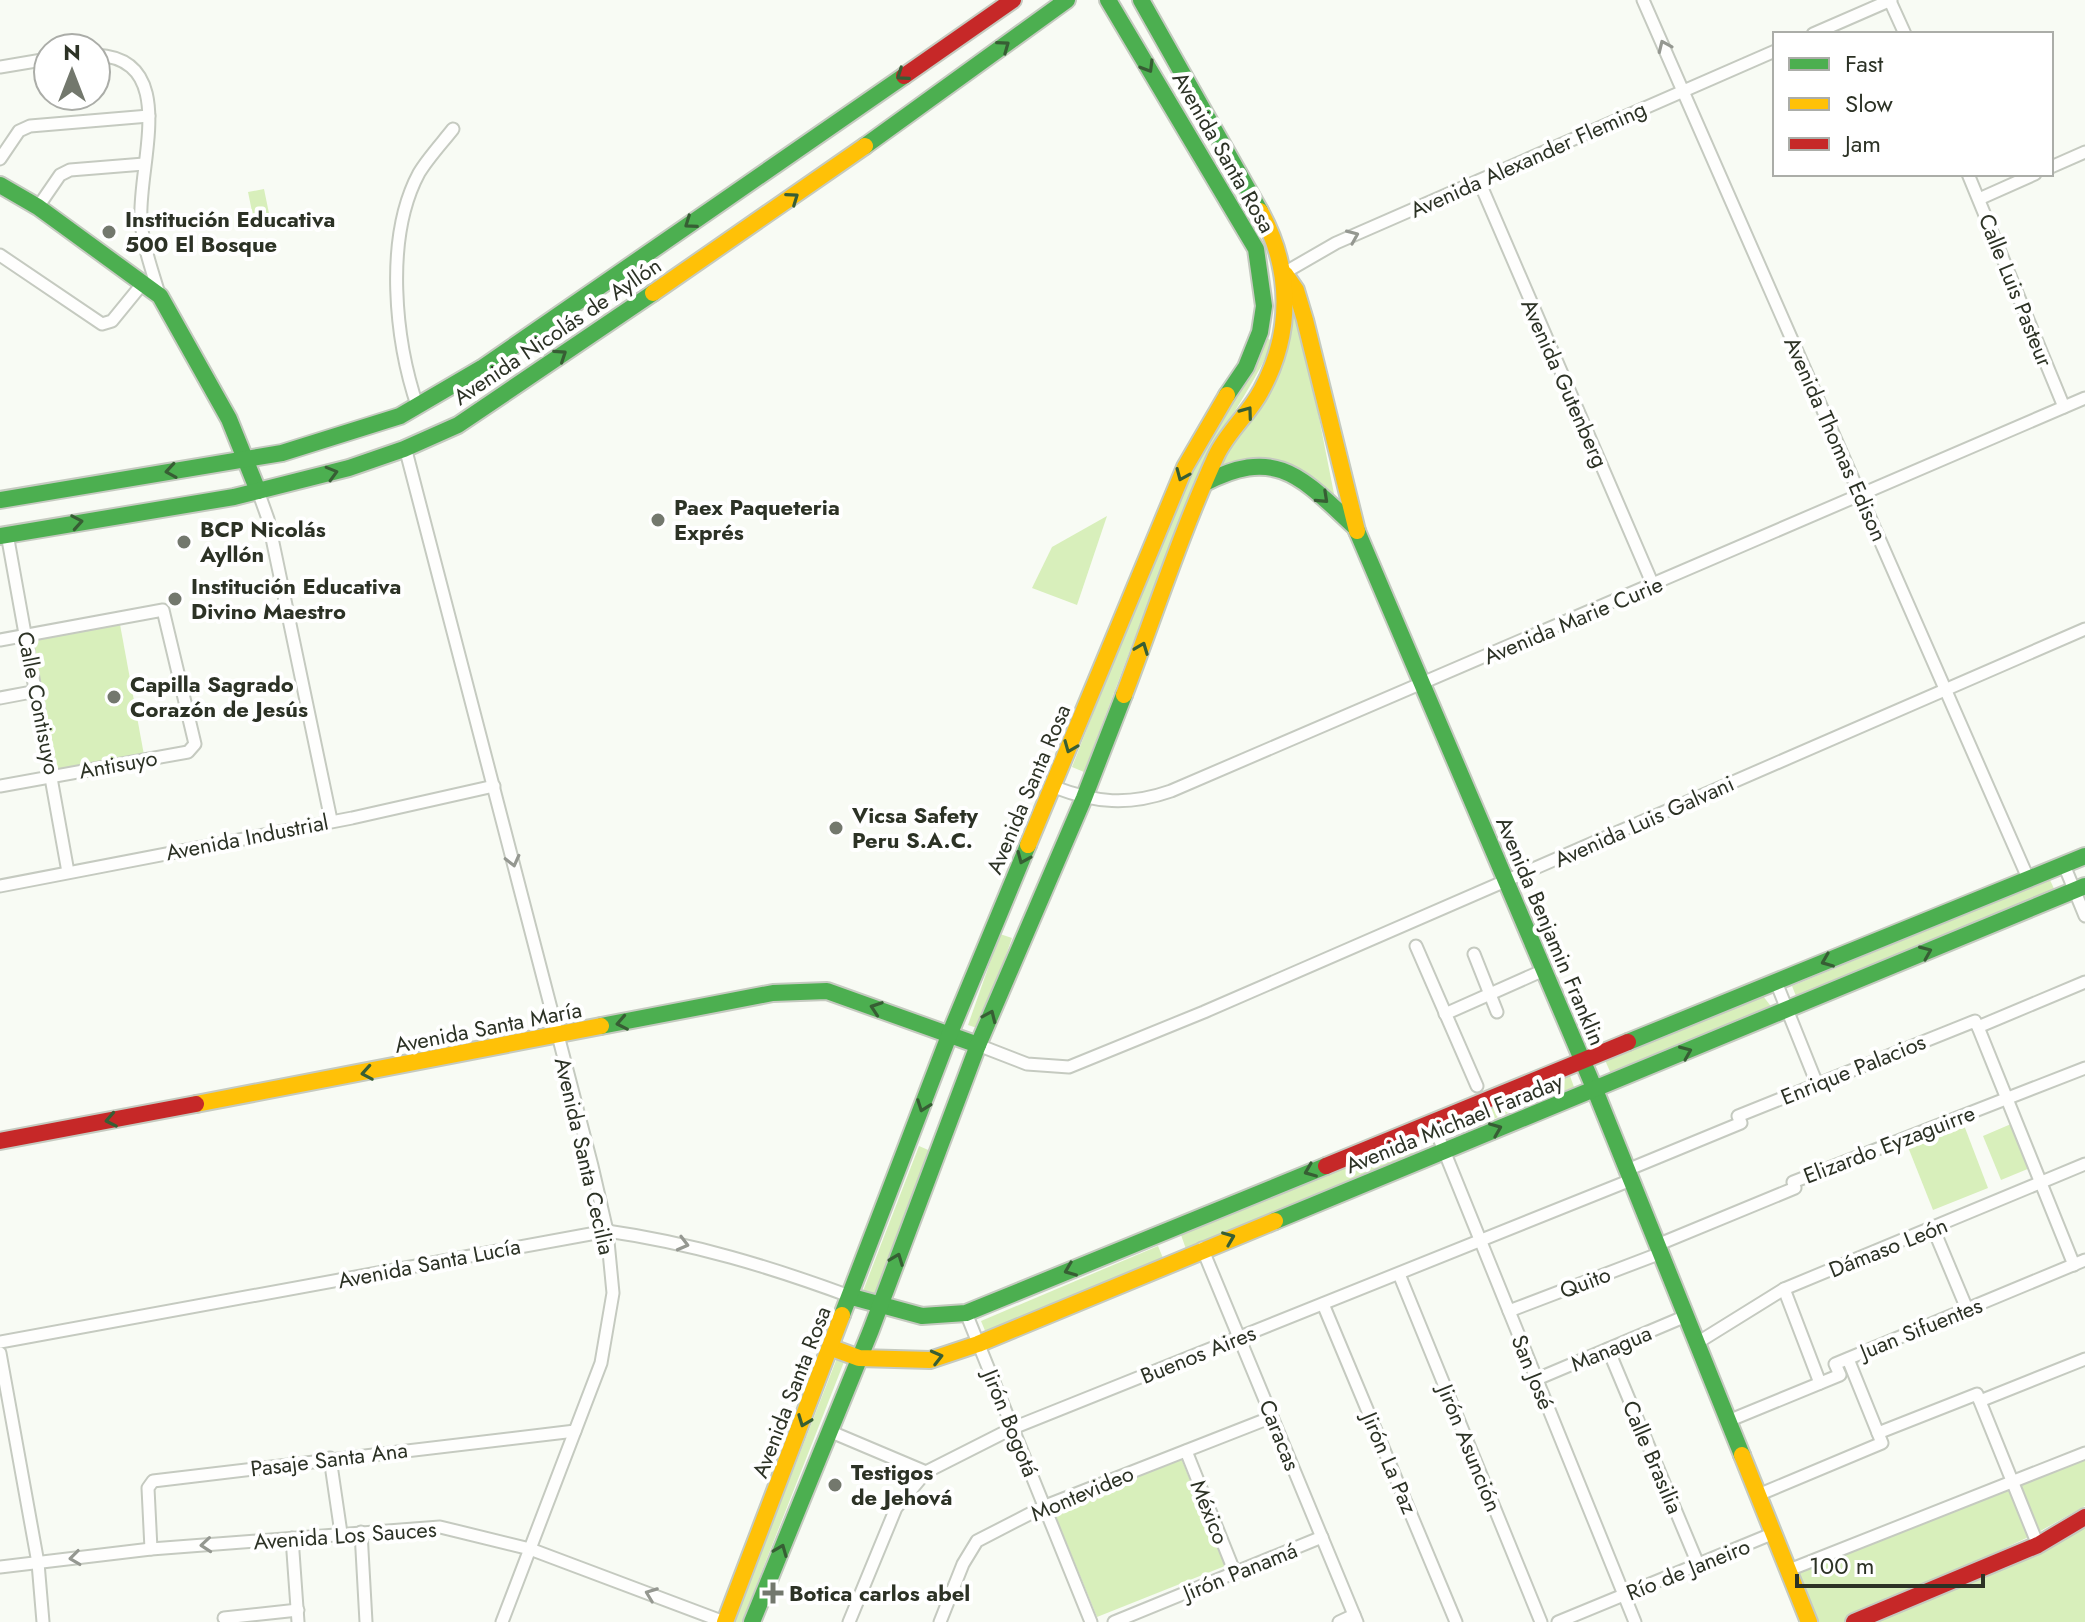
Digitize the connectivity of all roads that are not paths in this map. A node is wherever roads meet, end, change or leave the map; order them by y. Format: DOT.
graph roads {
  1 [pos="1013,0"];
  2 [pos="1067,0"];
  3 [pos="1108,0"];
  4 [pos="1141,0"];
  5 [pos="1643,0"];
  6 [pos="1891,0"];
  7 [pos="1818,32"];
  8 [pos="1904,32"];
  9 [pos="1773,52"];
  10 [pos="112,56"];
  11 [pos="32,62"];
  12 [pos="0,67"];
  13 [pos="1684,91"];
  14 [pos="149,116"];
  15 [pos="453,129"];
  16 [pos="2085,152"];
  17 [pos="0,159"];
  18 [pos="144,164"];
  19 [pos="2053,166"];
  20 [pos="1969,176"];
  21 [pos="2031,176"];
  22 [pos="1479,181"];
  23 [pos="0,185"];
  24 [pos="1979,199"];
  25 [pos="38,207"];
  26 [pos="0,255"];
  27 [pos="1284,273"];
  28 [pos="1261,275"];
  29 [pos="143,283"];
  30 [pos="160,296"];
  31 [pos="2085,398"];
  32 [pos="2064,407"];
  33 [pos="418,408"];
  34 [pos="406,451"];
  35 [pos="248,459"];
  36 [pos="1205,483"];
  37 [pos="258,491"];
  38 [pos="1860,495"];
  39 [pos="0,500"];
  40 [pos="1355,527"];
  41 [pos="4,535"];
  42 [pos="1653,585"];
  43 [pos="2085,629"];
  44 [pos="26,635"];
  45 [pos="0,640"];
  46 [pos="1420,685"];
  47 [pos="1946,690"];
  48 [pos="37,691"];
  49 [pos="0,698"];
  50 [pos="53,776"];
  51 [pos="0,786"];
  52 [pos="494,786"];
  53 [pos="1054,787"];
  54 [pos="1084,798"];
  55 [pos="331,820"];
  56 [pos="2085,856"];
  57 [pos="2064,865"];
  58 [pos="68,872"];
  59 [pos="2028,878"];
  60 [pos="1507,881"];
  61 [pos="0,886"];
  62 [pos="2080,888"];
  63 [pos="2085,916"];
  64 [pos="1416,946"];
  65 [pos="1474,954"];
  66 [pos="1544,970"];
  67 [pos="1776,982"];
  68 [pos="2085,982"];
  69 [pos="1490,993"];
  70 [pos="1787,1009"];
  71 [pos="1497,1012"];
  72 [pos="1445,1014"];
  73 [pos="1978,1027"];
  74 [pos="950,1033"];
  75 [pos="558,1036"];
  76 [pos="978,1045"];
  77 [pos="1583,1061"];
  78 [pos="2085,1068"];
  79 [pos="1817,1084"];
  80 [pos="1477,1086"];
  81 [pos="1595,1090"];
  82 [pos="2007,1099"];
  83 [pos="1432,1121"];
  84 [pos="0,1141"];
  85 [pos="1444,1150"];
  86 [pos="2085,1164"];
  87 [pos="1629,1175"];
  88 [pos="2041,1182"];
  89 [pos="1933,1228"];
  90 [pos="607,1231"];
  91 [pos="1163,1232"];
  92 [pos="1481,1241"];
  93 [pos="1202,1248"];
  94 [pos="1659,1249"];
  95 [pos="1175,1260"];
  96 [pos="2080,1263"];
  97 [pos="1399,1274"];
  98 [pos="1784,1289"];
  99 [pos="852,1297"];
  100 [pos="1323,1304"];
  101 [pos="880,1305"];
  102 [pos="1967,1309"];
  103 [pos="1509,1311"];
  104 [pos="966,1313"];
  105 [pos="1686,1316"];
  106 [pos="1239,1338"];
  107 [pos="0,1342"];
  108 [pos="1697,1343"];
  109 [pos="978,1344"];
  110 [pos="832,1348"];
  111 [pos="1608,1349"];
  112 [pos="0,1353"];
  113 [pos="859,1358"];
  114 [pos="1848,1359"];
  115 [pos="2085,1359"];
  116 [pos="1537,1379"];
  117 [pos="1820,1383"];
  118 [pos="1979,1398"];
  119 [pos="1272,1417"];
  120 [pos="1728,1421"];
  121 [pos="1013,1428"];
  122 [pos="575,1431"];
  123 [pos="829,1431"];
  124 [pos="1878,1433"];
  125 [pos="1186,1451"];
  126 [pos="2085,1453"];
  127 [pos="330,1458"];
  128 [pos="926,1472"];
  129 [pos="2013,1482"];
  130 [pos="1758,1495"];
  131 [pos="1045,1506"];
  132 [pos="2085,1517"];
  133 [pos="361,1532"];
  134 [pos="341,1533"];
  135 [pos="1774,1533"];
  136 [pos="1322,1537"];
  137 [pos="292,1538"];
  138 [pos="2038,1545"];
  139 [pos="151,1549"];
  140 [pos="530,1549"];
  141 [pos="38,1563"];
  142 [pos="1698,1564"];
  143 [pos="0,1567"];
  144 [pos="1789,1570"];
  145 [pos="1235,1573"];
  146 [pos="1624,1595"];
  147 [pos="298,1616"];
  148 [pos="224,1618"];
  149 [pos="1356,1619"];
  150 [pos="43,1622"];
  151 [pos="366,1622"];
  152 [pos="502,1622"];
  153 [pos="724,1622"];
  154 [pos="752,1622"];
  155 [pos="849,1622"];
  156 [pos="940,1622"];
  157 [pos="1091,1622"];
  158 [pos="1114,1622"];
  159 [pos="1339,1622"];
  160 [pos="1456,1622"];
  161 [pos="1541,1622"];
  162 [pos="1558,1622"];
  163 [pos="1635,1622"];
  164 [pos="1809,1622"];
  165 [pos="1854,1622"];
  1 -- 33 [label="main road, Avenida Nicolás de Ayllón, one-way"];
  34 -- 2 [label="main road, Avenida Nicolás de Ayllón, one-way"];
  3 -- 28 [label="main road, Avenida Santa Rosa, one-way"];
  4 -- 27 [label="main road, Avenida Santa Rosa"];
  13 -- 5 [label="street, Avenida Thomas Edison, one-way"];
  6 -- 7 [label="street"];
  6 -- 8 [label="street"];
  9 -- 13 [label="street, Avenida Alexander Fleming"];
  10 -- 14 [label="street"];
  11 -- 12 [label="street"];
  13 -- 22 [label="street, Avenida Alexander Fleming"];
  13 -- 38 [label="street, Avenida Thomas Edison"];
  14 -- 17 [label="street"];
  14 -- 18 [label="street"];
  15 -- 33 [label="street"];
  16 -- 19 [label="street"];
  18 -- 25 [label="street"];
  18 -- 30 [label="street"];
  20 -- 24 [label="street, Calle Luis Pasteur"];
  21 -- 24 [label="street"];
  27 -- 22 [label="street, Avenida Alexander Fleming, one-way"];
  22 -- 42 [label="street, Avenida Gutenberg"];
  23 -- 25 [label="main road"];
  24 -- 32 [label="street, Calle Luis Pasteur"];
  25 -- 29 [label="main road"];
  26 -- 29 [label="street"];
  27 -- 28 [label="main road"];
  36 -- 27 [label="main road, Avenida Santa Rosa, one-way"];
  27 -- 40 [label="main road, Avenida Benjamin Franklin"];
  28 -- 53 [label="main road, Avenida Santa Rosa, one-way"];
  29 -- 30 [label="main road"];
  30 -- 35 [label="main road"];
  31 -- 32 [label="street, Avenida Marie Curie"];
  32 -- 38 [label="street, Avenida Marie Curie"];
  33 -- 35 [label="main road, Avenida Nicolás de Ayllón"];
  37 -- 34 [label="main road, Avenida Nicolás de Ayllón, one-way"];
  34 -- 52 [label="street, Avenida Santa Cecilia"];
  35 -- 37 [label="main road"];
  35 -- 39 [label="main road, Avenida Nicolás de Ayllón, one-way"];
  36 -- 40 [label="main road, one-way"];
  54 -- 36 [label="main road, Avenida Santa Rosa, one-way"];
  41 -- 37 [label="main road, Avenida Nicolás de Ayllón, one-way"];
  37 -- 55 [label="street"];
  38 -- 42 [label="street, Avenida Marie Curie"];
  38 -- 47 [label="street, Avenida Thomas Edison"];
  40 -- 46 [label="main road, Avenida Benjamin Franklin"];
  41 -- 44 [label="street, Calle Contisuyo"];
  42 -- 46 [label="street, Avenida Marie Curie"];
  43 -- 47 [label="street, Avenida Luis Galvani"];
  44 -- 45 [label="street"];
  44 -- 48 [label="street, Calle Contisuyo"];
  44 -- 50 [label="street, Antisuyo"];
  46 -- 54 [label="street, Avenida Marie Curie"];
  46 -- 60 [label="main road, Avenida Benjamin Franklin"];
  47 -- 59 [label="street, Avenida Thomas Edison"];
  47 -- 60 [label="street, Avenida Luis Galvani"];
  48 -- 49 [label="street"];
  48 -- 50 [label="street, Calle Contisuyo"];
  50 -- 51 [label="street, Antisuyo"];
  50 -- 58 [label="street, Calle Contisuyo"];
  52 -- 55 [label="street, Avenida Industrial"];
  52 -- 75 [label="street, Avenida Santa Cecilia, one-way"];
  53 -- 54 [label="street, Avenida Marie Curie"];
  53 -- 74 [label="main road, Avenida Santa Rosa, one-way"];
  76 -- 54 [label="main road, Avenida Santa Rosa, one-way"];
  55 -- 58 [label="street, Avenida Industrial"];
  56 -- 57 [label="main road, Avenida Michael Faraday"];
  57 -- 59 [label="main road, Avenida Michael Faraday"];
  57 -- 62 [label="street"];
  58 -- 61 [label="street, Avenida Industrial"];
  59 -- 67 [label="main road, Avenida Michael Faraday, one-way"];
  60 -- 66 [label="main road, Avenida Benjamin Franklin"];
  60 -- 76 [label="street, Avenida Luis Galvani"];
  62 -- 63 [label="street"];
  70 -- 62 [label="main road, Avenida Michael Faraday, one-way"];
  64 -- 72 [label="street"];
  65 -- 69 [label="street"];
  66 -- 69 [label="street"];
  66 -- 77 [label="main road, Avenida Benjamin Franklin"];
  67 -- 70 [label="street"];
  67 -- 77 [label="main road, Avenida Michael Faraday"];
  68 -- 73 [label="street, Enrique Palacios"];
  69 -- 71 [label="street"];
  69 -- 72 [label="street"];
  70 -- 79 [label="street"];
  81 -- 70 [label="main road, Avenida Michael Faraday, one-way"];
  72 -- 80 [label="street"];
  73 -- 79 [label="street, Enrique Palacios"];
  73 -- 82 [label="street"];
  74 -- 75 [label="main road, Avenida Santa María, one-way"];
  74 -- 76 [label="main road, Avenida Santa María"];
  74 -- 99 [label="main road, Avenida Santa Rosa, one-way"];
  75 -- 84 [label="main road, Avenida Santa María, one-way"];
  75 -- 90 [label="street, Avenida Santa Cecilia"];
  101 -- 76 [label="main road, Avenida Santa Rosa, one-way"];
  77 -- 81 [label="main road, Avenida Benjamin Franklin"];
  77 -- 83 [label="main road, Avenida Michael Faraday"];
  78 -- 82 [label="street, Elizardo Eyzaguirre"];
  79 -- 87 [label="street, Enrique Palacios"];
  85 -- 81 [label="main road, Avenida Michael Faraday, one-way"];
  81 -- 87 [label="main road, Avenida Benjamin Franklin"];
  82 -- 88 [label="street"];
  82 -- 94 [label="street, Elizardo Eyzaguirre"];
  83 -- 85 [label="street, San José"];
  83 -- 91 [label="main road, Avenida Michael Faraday, one-way"];
  85 -- 92 [label="street, San José"];
  93 -- 85 [label="main road, Avenida Michael Faraday, one-way"];
  86 -- 88 [label="street, Dámaso León"];
  87 -- 92 [label="street, Buenos Aires"];
  87 -- 94 [label="main road, Avenida Benjamin Franklin"];
  88 -- 89 [label="street, Dámaso León"];
  88 -- 96 [label="street"];
  89 -- 98 [label="street, Dámaso León"];
  89 -- 102 [label="street"];
  90 -- 99 [label="street, Avenida Santa Lucía, one-way"];
  90 -- 107 [label="street, Avenida Santa Lucía"];
  90 -- 122 [label="street, Avenida Santa Cecilia"];
  91 -- 95 [label="main road"];
  91 -- 104 [label="main road, Avenida Michael Faraday, one-way"];
  92 -- 97 [label="street, Buenos Aires"];
  92 -- 103 [label="street, San José"];
  93 -- 95 [label="main road, Avenida Michael Faraday"];
  93 -- 106 [label="street, Caracas"];
  94 -- 103 [label="street, Quito"];
  94 -- 105 [label="main road, Avenida Benjamin Franklin"];
  95 -- 109 [label="main road, Avenida Michael Faraday"];
  96 -- 102 [label="street, Juan Sifuentes"];
  97 -- 100 [label="street, Buenos Aires"];
  97 -- 161 [label="street, Jirón Asunción"];
  98 -- 108 [label="street, Dámaso León"];
  98 -- 117 [label="street"];
  99 -- 101 [label="main road, Avenida Michael Faraday"];
  99 -- 110 [label="main road, Avenida Santa Rosa"];
  100 -- 106 [label="street, Buenos Aires"];
  100 -- 160 [label="street, Jirón La Paz"];
  101 -- 104 [label="main road, Avenida Michael Faraday"];
  101 -- 113 [label="main road, Avenida Santa Rosa"];
  102 -- 114 [label="street, Juan Sifuentes"];
  103 -- 116 [label="street, San José"];
  104 -- 109 [label="street, Jirón Bogotá"];
  105 -- 108 [label="main road, Avenida Benjamin Franklin"];
  105 -- 111 [label="street, Managua"];
  106 -- 119 [label="street, Caracas"];
  106 -- 121 [label="street, Buenos Aires"];
  108 -- 120 [label="main road, Avenida Benjamin Franklin"];
  113 -- 109 [label="main road, Avenida Michael Faraday, one-way"];
  109 -- 121 [label="street, Jirón Bogotá"];
  110 -- 113 [label="main road, Avenida Michael Faraday"];
  110 -- 153 [label="main road, Avenida Santa Rosa, one-way"];
  111 -- 116 [label="street, Managua"];
  111 -- 142 [label="street, Calle Brasilia"];
  112 -- 141 [label="street"];
  113 -- 123 [label="main road, Avenida Santa Rosa"];
  114 -- 117 [label="street, Juan Sifuentes"];
  114 -- 124 [label="street"];
  115 -- 118 [label="street"];
  116 -- 146 [label="street, San José"];
  117 -- 120 [label="street, Juan Sifuentes"];
  118 -- 124 [label="street"];
  118 -- 129 [label="street"];
  119 -- 125 [label="street, Montevideo"];
  119 -- 136 [label="street, Caracas"];
  120 -- 130 [label="main road, Avenida Benjamin Franklin"];
  121 -- 128 [label="street, Buenos Aires"];
  121 -- 131 [label="street, Jirón Bogotá"];
  122 -- 127 [label="street, Pasaje Santa Ana"];
  122 -- 140 [label="street, Avenida Santa Cecilia"];
  123 -- 128 [label="street"];
  154 -- 123 [label="main road, Avenida Santa Rosa, one-way"];
  124 -- 130 [label="street"];
  125 -- 131 [label="street, Montevideo"];
  125 -- 145 [label="street, México"];
  126 -- 129 [label="street"];
  127 -- 134 [label="street"];
  127 -- 139 [label="street, Pasaje Santa Ana"];
  128 -- 155 [label="street, Buenos Aires"];
  129 -- 138 [label="street"];
  129 -- 144 [label="street"];
  130 -- 135 [label="main road, Avenida Benjamin Franklin"];
  131 -- 156 [label="street, Montevideo"];
  131 -- 157 [label="street, Jirón Bogotá"];
  132 -- 138 [label="main road"];
  133 -- 134 [label="street, Avenida Los Sauces"];
  133 -- 140 [label="street, Avenida Los Sauces"];
  133 -- 151 [label="street"];
  134 -- 137 [label="street, Avenida Los Sauces"];
  135 -- 142 [label="street, Río de Janeiro"];
  135 -- 144 [label="main road, Avenida Benjamin Franklin"];
  136 -- 145 [label="street, Jirón Panamá"];
  136 -- 149 [label="street, Caracas"];
  137 -- 139 [label="street, Avenida Los Sauces, one-way"];
  137 -- 147 [label="street"];
  138 -- 165 [label="main road"];
  139 -- 141 [label="street, Avenida Los Sauces, one-way"];
  140 -- 152 [label="street, Avenida Santa Cecilia"];
  153 -- 140 [label="street, Avenida Los Sauces, one-way"];
  141 -- 143 [label="street, Avenida Los Sauces"];
  141 -- 150 [label="street"];
  142 -- 146 [label="street, Río de Janeiro"];
  144 -- 164 [label="main road, Avenida Benjamin Franklin"];
  145 -- 158 [label="street, Jirón Panamá"];
  146 -- 162 [label="street, Río de Janeiro"];
  146 -- 163 [label="street, San José"];
  147 -- 148 [label="street"];
  149 -- 159 [label="street"];
}
